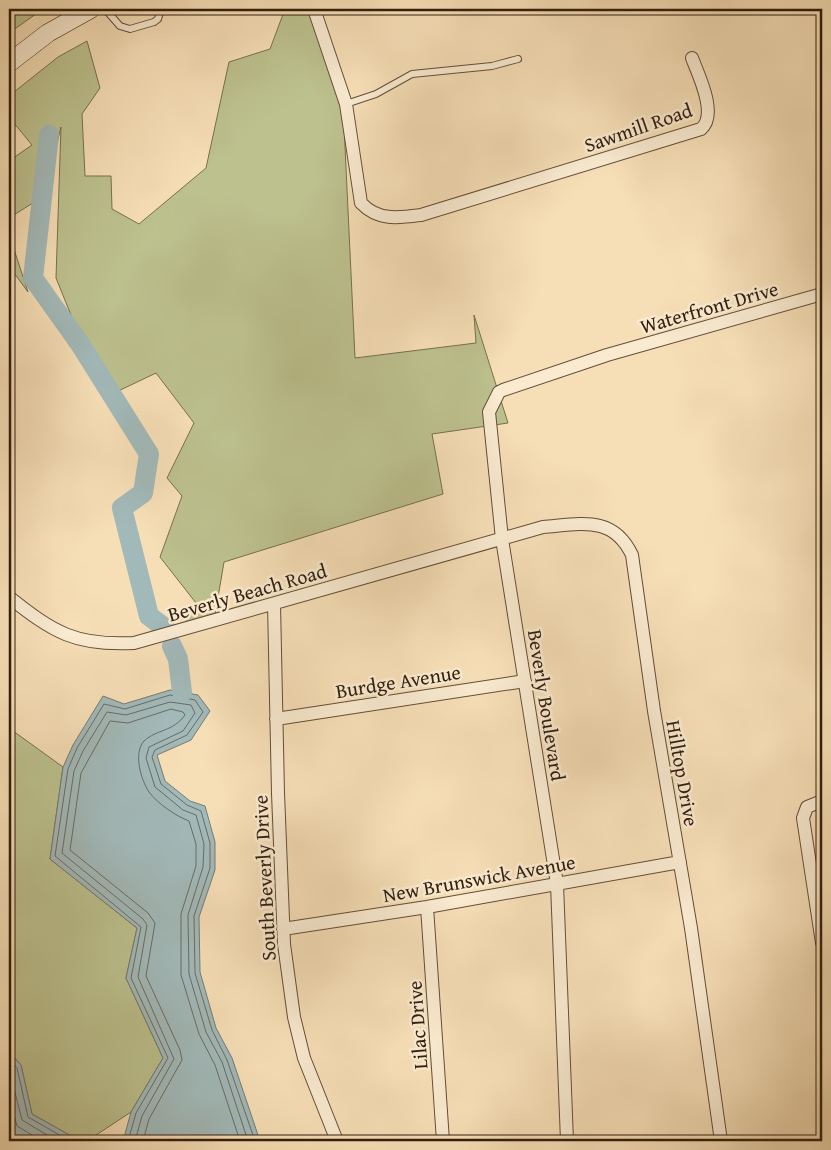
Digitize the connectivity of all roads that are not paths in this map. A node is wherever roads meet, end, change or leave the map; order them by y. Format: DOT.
graph roads {
  1 [pos="91,9"];
  2 [pos="105,9"];
  3 [pos="161,9"];
  4 [pos="314,9"];
  5 [pos="692,58"];
  6 [pos="518,59"];
  7 [pos="9,63"];
  8 [pos="346,104"];
  9 [pos="822,294"];
  10 [pos="607,355"];
  11 [pos="502,539"];
  12 [pos="9,597"];
  13 [pos="274,604"];
  14 [pos="525,681"];
  15 [pos="276,719"];
  16 [pos="822,800"];
  17 [pos="680,862"];
  18 [pos="557,884"];
  19 [pos="427,907"];
  20 [pos="284,929"];
  21 [pos="822,944"];
  22 [pos="337,1141"];
  23 [pos="443,1141"];
  24 [pos="568,1141"];
  25 [pos="721,1141"];
  1 -- 7 [label="main road"];
  2 -- 3 [label="lane"];
  4 -- 8 [label="street"];
  5 -- 8 [label="street, Sawmill Road"];
  6 -- 8 [label="lane"];
  9 -- 10 [label="street, Waterfront Drive"];
  10 -- 11 [label="street, Beverly Boulevard"];
  11 -- 13 [label="street, Beverly Beach Road"];
  11 -- 14 [label="street, Beverly Boulevard"];
  11 -- 17 [label="street, Hilltop Drive"];
  12 -- 13 [label="street, Beverly Beach Road"];
  13 -- 15 [label="street, South Beverly Drive"];
  14 -- 15 [label="street, Burdge Avenue"];
  14 -- 18 [label="street, Beverly Boulevard"];
  15 -- 20 [label="street, South Beverly Drive"];
  16 -- 21 [label="street"];
  17 -- 18 [label="street, New Brunswick Avenue"];
  17 -- 25 [label="street, Hilltop Drive"];
  18 -- 19 [label="street, New Brunswick Avenue"];
  18 -- 24 [label="street, Beverly Boulevard"];
  19 -- 20 [label="street, New Brunswick Avenue"];
  19 -- 23 [label="street, Lilac Drive"];
  20 -- 22 [label="street, South Beverly Drive"];
}
